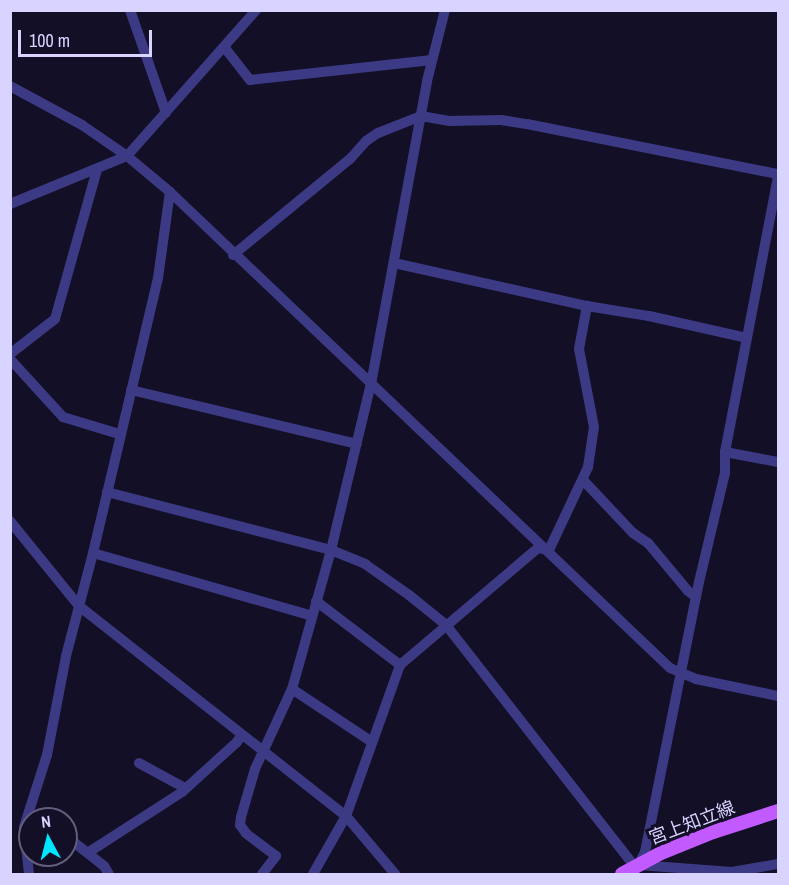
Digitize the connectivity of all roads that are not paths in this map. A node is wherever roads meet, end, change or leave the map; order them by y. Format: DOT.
graph roads {
  1 [pos="130,10"];
  2 [pos="256,10"];
  3 [pos="445,10"];
  4 [pos="225,48"];
  5 [pos="432,60"];
  6 [pos="10,86"];
  7 [pos="166,113"];
  8 [pos="421,116"];
  9 [pos="127,156"];
  10 [pos="97,170"];
  11 [pos="778,176"];
  12 [pos="170,192"];
  13 [pos="10,204"];
  14 [pos="233,255"];
  15 [pos="393,263"];
  16 [pos="587,306"];
  17 [pos="747,338"];
  18 [pos="10,354"];
  19 [pos="10,359"];
  20 [pos="371,384"];
  21 [pos="131,390"];
  22 [pos="119,434"];
  23 [pos="357,444"];
  24 [pos="725,452"];
  25 [pos="778,462"];
  26 [pos="583,480"];
  27 [pos="107,492"];
  28 [pos="10,521"];
  29 [pos="331,550"];
  30 [pos="549,550"];
  31 [pos="93,553"];
  32 [pos="696,597"];
  33 [pos="316,601"];
  34 [pos="80,606"];
  35 [pos="312,616"];
  36 [pos="446,625"];
  37 [pos="400,664"];
  38 [pos="681,674"];
  39 [pos="292,689"];
  40 [pos="778,696"];
  41 [pos="242,734"];
  42 [pos="372,742"];
  43 [pos="265,751"];
  44 [pos="139,764"];
  45 [pos="186,788"];
  46 [pos="36,807"];
  47 [pos="778,811"];
  48 [pos="346,816"];
  49 [pos="78,844"];
  50 [pos="89,852"];
  51 [pos="778,864"];
  52 [pos="636,869"];
  53 [pos="701,872"];
  54 [pos="109,874"];
  55 [pos="262,874"];
  56 [pos="313,874"];
  57 [pos="395,874"];
  58 [pos="622,874"];
  1 -- 7 [label="street"];
  2 -- 4 [label="street"];
  3 -- 5 [label="street"];
  4 -- 5 [label="street"];
  4 -- 7 [label="street"];
  5 -- 8 [label="street"];
  6 -- 9 [label="street"];
  7 -- 9 [label="street"];
  8 -- 11 [label="street"];
  8 -- 14 [label="street"];
  8 -- 15 [label="street"];
  9 -- 10 [label="street"];
  9 -- 12 [label="street"];
  10 -- 13 [label="street"];
  10 -- 18 [label="street"];
  11 -- 17 [label="street"];
  12 -- 14 [label="street"];
  12 -- 21 [label="street"];
  14 -- 20 [label="street"];
  15 -- 16 [label="street"];
  15 -- 20 [label="street"];
  16 -- 17 [label="street"];
  16 -- 26 [label="street"];
  17 -- 24 [label="street"];
  19 -- 22 [label="street"];
  20 -- 23 [label="street"];
  20 -- 30 [label="street"];
  21 -- 22 [label="street"];
  21 -- 23 [label="street"];
  22 -- 27 [label="street"];
  23 -- 29 [label="street"];
  24 -- 25 [label="street"];
  24 -- 32 [label="street"];
  26 -- 30 [label="street"];
  26 -- 32 [label="street"];
  27 -- 29 [label="street"];
  27 -- 31 [label="street"];
  28 -- 34 [label="street"];
  29 -- 33 [label="street"];
  29 -- 36 [label="street"];
  30 -- 36 [label="street"];
  30 -- 38 [label="street"];
  31 -- 34 [label="street"];
  31 -- 35 [label="street"];
  32 -- 38 [label="street"];
  33 -- 35 [label="street"];
  33 -- 37 [label="street"];
  34 -- 41 [label="street"];
  34 -- 46 [label="street"];
  35 -- 39 [label="street"];
  36 -- 37 [label="street"];
  36 -- 52 [label="street"];
  37 -- 42 [label="street"];
  38 -- 40 [label="street"];
  38 -- 52 [label="street"];
  39 -- 42 [label="street"];
  39 -- 43 [label="street"];
  41 -- 43 [label="street"];
  41 -- 45 [label="street"];
  42 -- 48 [label="street"];
  43 -- 48 [label="street"];
  43 -- 55 [label="street"];
  44 -- 45 [label="street"];
  45 -- 50 [label="street"];
  47 -- 52 [label="main road, 宮上知立線"];
  48 -- 56 [label="street"];
  48 -- 57 [label="street"];
  49 -- 50 [label="street"];
  50 -- 54 [label="street"];
  51 -- 53 [label="street"];
  52 -- 53 [label="street"];
  52 -- 58 [label="main road, 宮上知立線"];
}
